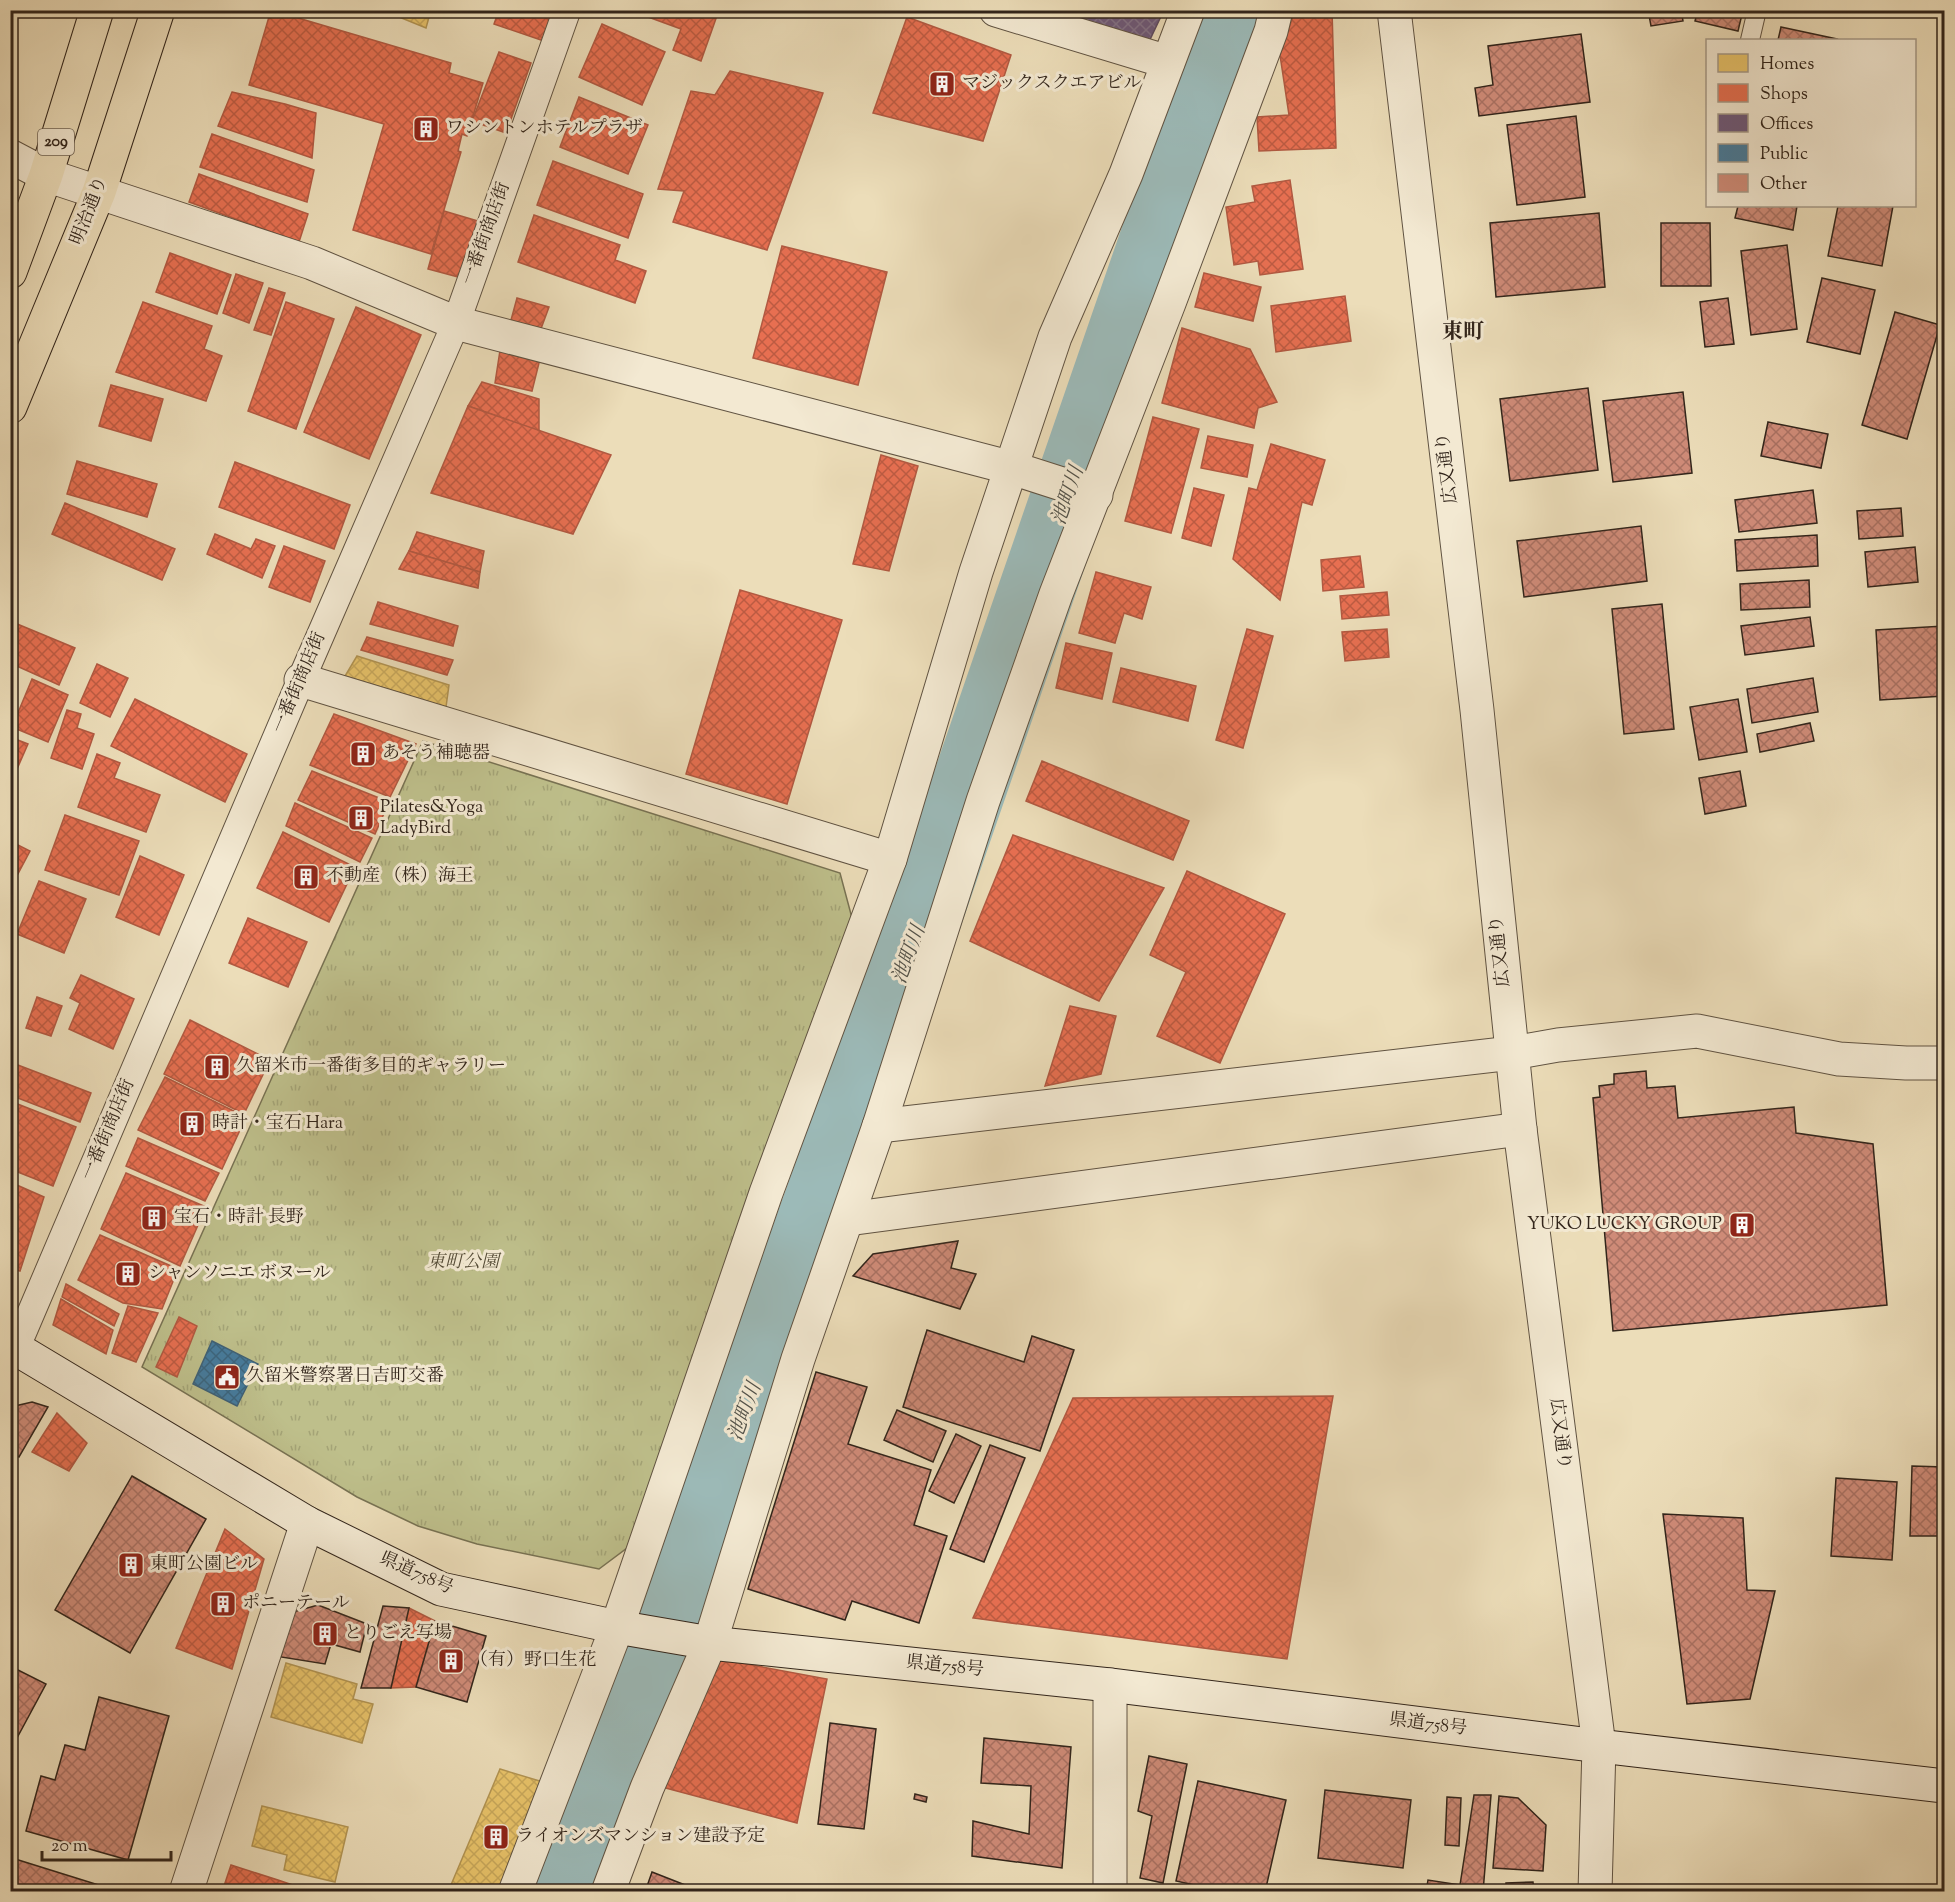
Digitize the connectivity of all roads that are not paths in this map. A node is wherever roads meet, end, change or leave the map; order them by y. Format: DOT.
graph roads {
  1 [pos="97,10"];
  2 [pos="158,10"];
  3 [pos="567,10"];
  4 [pos="996,10"];
  5 [pos="1188,10"];
  6 [pos="1276,10"];
  7 [pos="1394,10"];
  8 [pos="1757,10"];
  9 [pos="1750,39"];
  10 [pos="1168,62"];
  11 [pos="10,156"];
  12 [pos="46,175"];
  13 [pos="99,192"];
  14 [pos="10,272"];
  15 [pos="456,323"];
  16 [pos="10,407"];
  17 [pos="1012,468"];
  18 [pos="1095,495"];
  19 [pos="301,680"];
  20 [pos="890,859"];
  21 [pos="1512,1053"];
  22 [pos="1944,1063"];
  23 [pos="879,1126"];
  24 [pos="1520,1129"];
  25 [pos="848,1219"];
  26 [pos="12,1353"];
  27 [pos="307,1523"];
  28 [pos="617,1627"];
  29 [pos="710,1643"];
  30 [pos="1110,1684"];
  31 [pos="1599,1746"];
  32 [pos="1944,1786"];
  33 [pos="186,1892"];
  34 [pos="515,1892"];
  35 [pos="608,1892"];
  36 [pos="1110,1892"];
  37 [pos="1595,1892"];
  1 -- 12 [label="highway, 209"];
  2 -- 13 [label="highway, 明治通り"];
  3 -- 15 [label="street, 一番街商店街"];
  4 -- 10 [label="street"];
  5 -- 10 [label="street"];
  6 -- 18 [label="street"];
  7 -- 21 [label="street, 広又通り"];
  8 -- 9 [label="lane"];
  10 -- 17 [label="street"];
  11 -- 12 [label="street"];
  12 -- 13 [label="street"];
  12 -- 14 [label="highway, 209"];
  13 -- 15 [label="street"];
  13 -- 16 [label="highway, 明治通り"];
  15 -- 17 [label="street"];
  15 -- 19 [label="street, 一番街商店街"];
  17 -- 18 [label="street"];
  17 -- 20 [label="street"];
  18 -- 23 [label="street"];
  19 -- 20 [label="street"];
  19 -- 26 [label="street, 一番街商店街"];
  20 -- 28 [label="street"];
  21 -- 22 [label="street"];
  21 -- 23 [label="street"];
  21 -- 24 [label="street, 広又通り"];
  23 -- 25 [label="street"];
  24 -- 25 [label="street"];
  24 -- 31 [label="street, 広又通り"];
  25 -- 29 [label="street"];
  26 -- 27 [label="street, 県道758号"];
  27 -- 28 [label="street, 県道758号"];
  27 -- 33 [label="street"];
  28 -- 29 [label="street, 県道758号"];
  28 -- 34 [label="street"];
  29 -- 30 [label="street, 県道758号"];
  29 -- 35 [label="street"];
  30 -- 31 [label="street, 県道758号"];
  30 -- 36 [label="street"];
  31 -- 32 [label="street, 県道758号"];
  31 -- 37 [label="street, 広又通り"];
}
